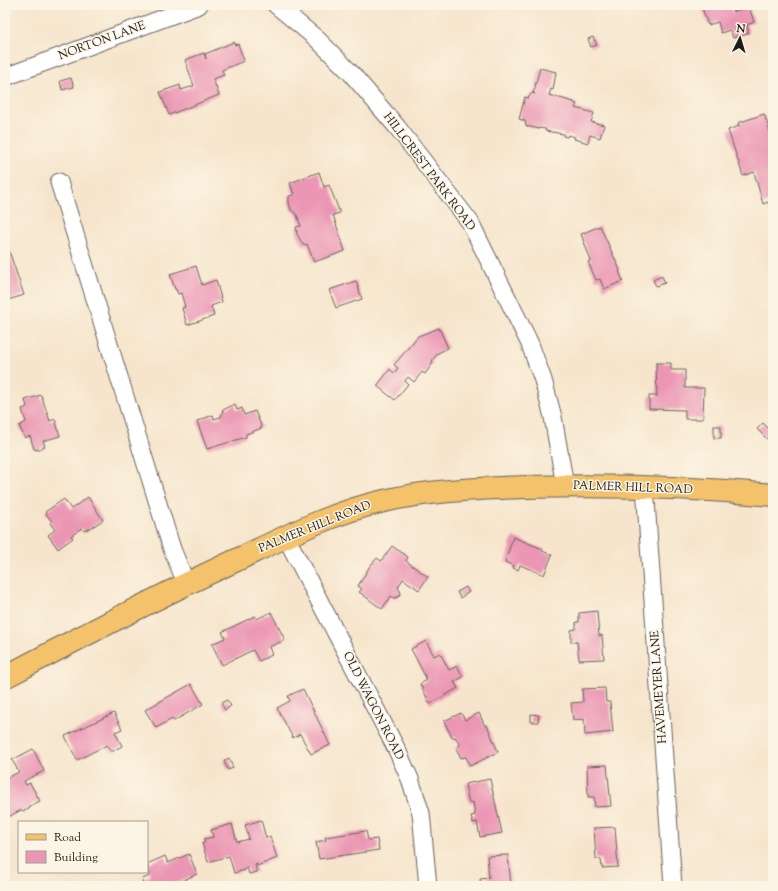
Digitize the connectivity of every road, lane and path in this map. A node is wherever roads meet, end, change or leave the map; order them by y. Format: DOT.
graph roads {
  1 [pos="199,5"];
  2 [pos="276,5"];
  3 [pos="5,77"];
  4 [pos="59,182"];
  5 [pos="565,486"];
  6 [pos="645,487"];
  7 [pos="773,495"];
  8 [pos="286,537"];
  9 [pos="186,583"];
  10 [pos="5,677"];
  11 [pos="428,886"];
  12 [pos="673,886"];
  1 -- 3 [label="street, NORTON LANE"];
  2 -- 5 [label="street, HILLCREST PARK ROAD"];
  4 -- 9 [label="street"];
  5 -- 6 [label="main road, PALMER HILL ROAD"];
  5 -- 8 [label="main road, PALMER HILL ROAD"];
  6 -- 7 [label="main road, PALMER HILL ROAD"];
  6 -- 12 [label="street, HAVEMEYER LANE"];
  8 -- 9 [label="main road, PALMER HILL ROAD"];
  8 -- 11 [label="street, OLD WAGON ROAD"];
  9 -- 10 [label="main road, PALMER HILL ROAD"];
}
